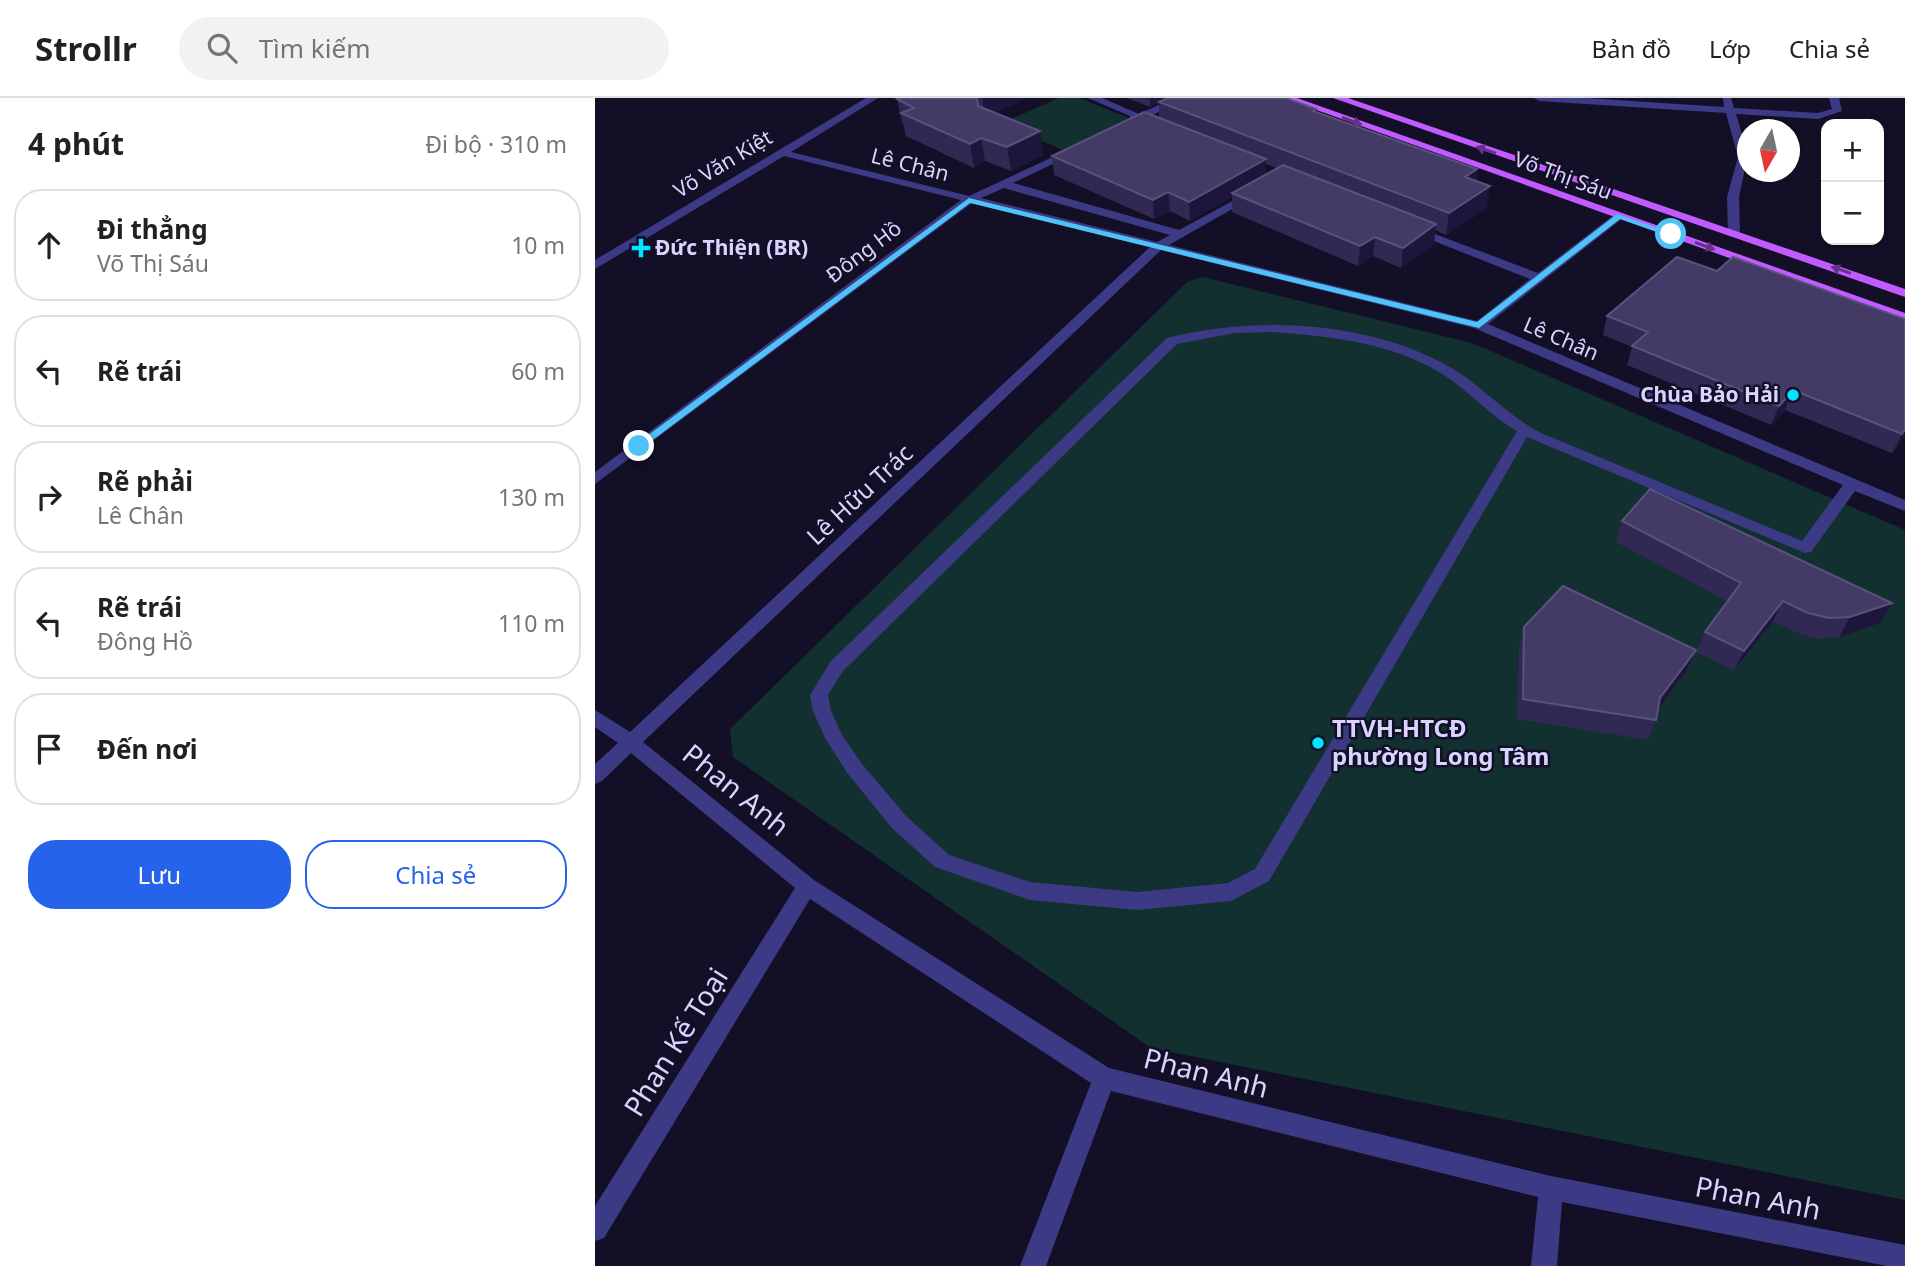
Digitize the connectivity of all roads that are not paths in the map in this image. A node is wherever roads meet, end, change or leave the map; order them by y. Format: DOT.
graph roads {
  1 [pos="873,98"];
  2 [pos="1093,98"];
  3 [pos="1182,98"];
  4 [pos="1288,98"];
  5 [pos="1338,98"];
  6 [pos="1539,98"];
  7 [pos="1727,98"];
  8 [pos="1833,98"];
  9 [pos="1731,110"];
  10 [pos="1136,120"];
  11 [pos="1123,126"];
  12 [pos="1160,130"];
  13 [pos="1086,144"];
  14 [pos="1049,150"];
  15 [pos="779,152"];
  16 [pos="1062,156"];
  17 [pos="1003,184"];
  18 [pos="1259,190"];
  19 [pos="969,200"];
  20 [pos="1619,216"];
  21 [pos="1406,226"];
  22 [pos="1734,233"];
  23 [pos="1181,234"];
  24 [pos="1157,247"];
  25 [pos="595,265"];
  26 [pos="1539,278"];
  27 [pos="1905,293"];
  28 [pos="1905,317"];
  29 [pos="1479,325"];
  30 [pos="1524,430"];
  31 [pos="595,479"];
  32 [pos="1853,483"];
  33 [pos="1905,506"];
  34 [pos="595,717"];
  35 [pos="631,743"];
  36 [pos="595,776"];
  37 [pos="807,887"];
  38 [pos="1104,1079"];
  39 [pos="1552,1188"];
  40 [pos="595,1229"];
  41 [pos="1905,1257"];
  42 [pos="1033,1266"];
  43 [pos="1544,1266"];
  1 -- 15 [label="street, Võ Văn Kiệt"];
  2 -- 10 [label="street"];
  3 -- 10 [label="street"];
  4 -- 20 [label="main road, Võ Thị Sáu, one-way"];
  22 -- 5 [label="main road, Võ Thị Sáu, one-way"];
  6 -- 9 [label="street"];
  7 -- 9 [label="street"];
  8 -- 9 [label="street"];
  9 -- 22 [label="street"];
  10 -- 11 [label="street"];
  10 -- 12 [label="street"];
  13 -- 16 [label="street, Đông Hồ"];
  14 -- 16 [label="street"];
  15 -- 19 [label="street, Lê Chân"];
  15 -- 25 [label="street, Võ Văn Kiệt"];
  16 -- 17 [label="street, Đông Hồ"];
  17 -- 19 [label="street, Đông Hồ"];
  17 -- 23 [label="street"];
  18 -- 23 [label="street, Lê Hữu Trác"];
  19 -- 24 [label="street, Lê Chân"];
  19 -- 31 [label="street, Đông Hồ"];
  20 -- 26 [label="street"];
  20 -- 28 [label="main road, Võ Thị Sáu, one-way"];
  21 -- 26 [label="street"];
  27 -- 22 [label="main road, Võ Thị Sáu, one-way"];
  23 -- 24 [label="street, Lê Hữu Trác"];
  24 -- 29 [label="street, Lê Chân"];
  24 -- 35 [label="street, Lê Hữu Trác"];
  26 -- 29 [label="street"];
  29 -- 32 [label="street, Lê Chân"];
  30 -- 30 [label="street"];
  30 -- 32 [label="street"];
  32 -- 33 [label="street, Lê Chân"];
  34 -- 35 [label="street, Phan Anh"];
  35 -- 36 [label="street, Lê Hữu Trác"];
  35 -- 37 [label="street, Phan Anh"];
  37 -- 38 [label="street, Phan Anh"];
  37 -- 40 [label="street, Phan Kế Toại"];
  38 -- 39 [label="street, Phan Anh"];
  38 -- 42 [label="street"];
  39 -- 41 [label="street, Phan Anh"];
  39 -- 43 [label="street"];
}
